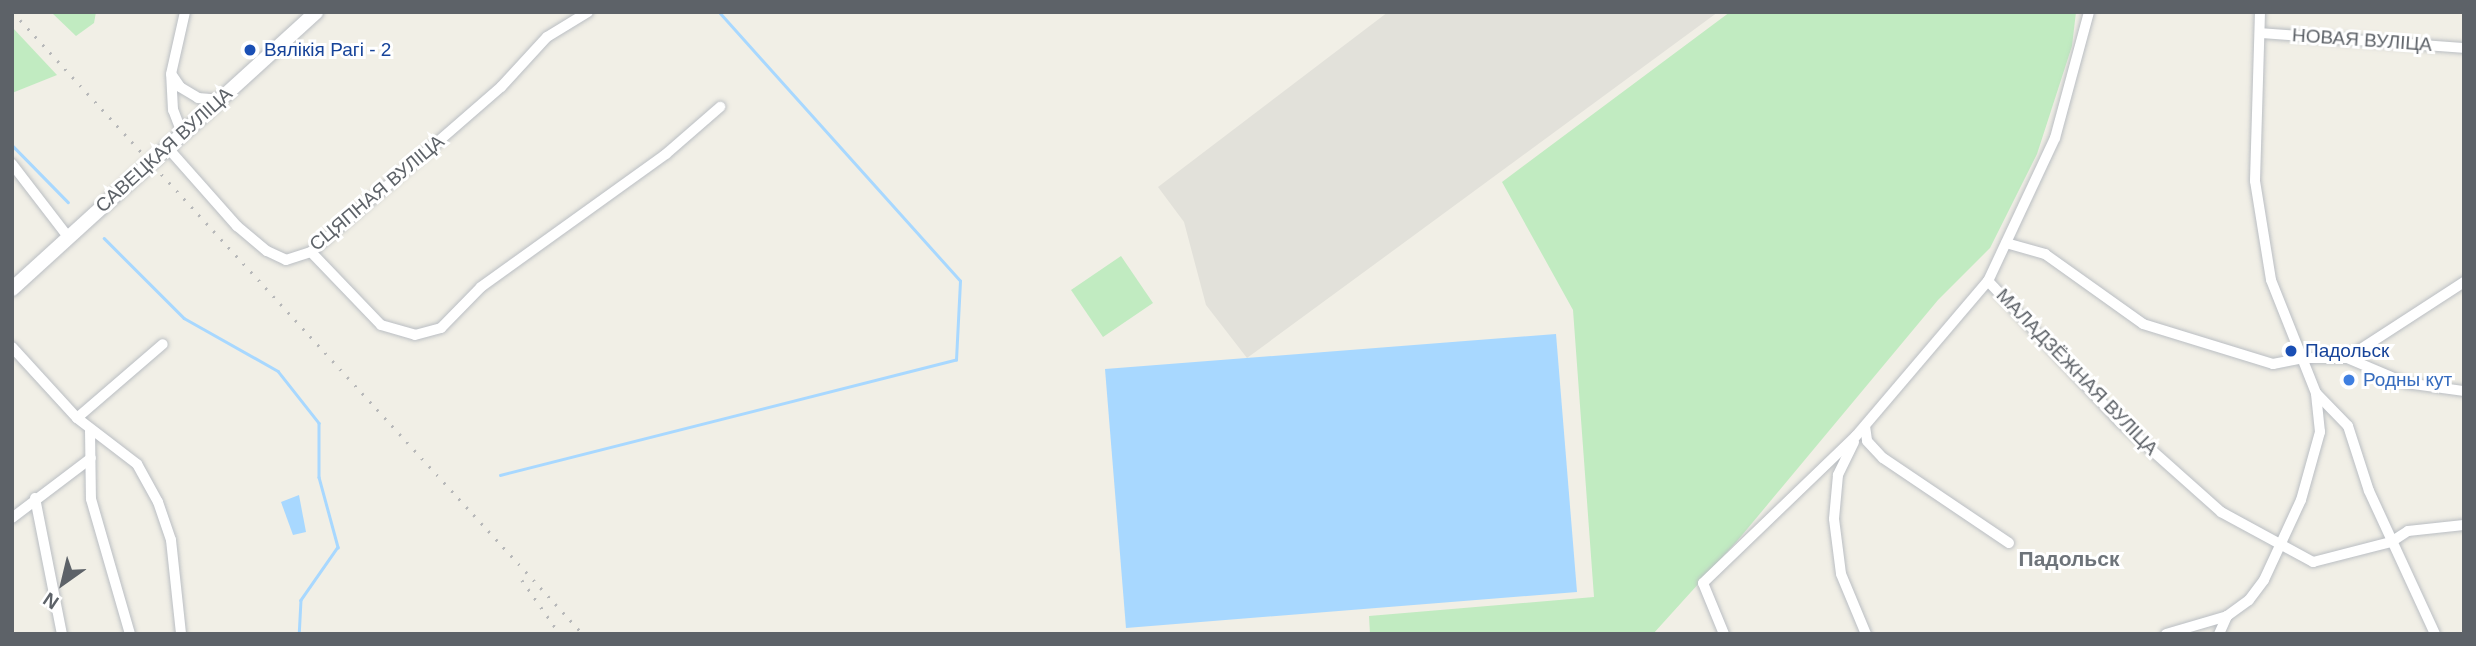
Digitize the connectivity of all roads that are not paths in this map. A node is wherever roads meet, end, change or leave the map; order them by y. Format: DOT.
graph roads {
  1 [pos="185,12"];
  2 [pos="316,12"];
  3 [pos="588,12"];
  4 [pos="2089,12"];
  5 [pos="2260,12"];
  6 [pos="2260,33"];
  7 [pos="2464,48"];
  8 [pos="171,74"];
  9 [pos="219,100"];
  10 [pos="720,107"];
  11 [pos="182,133"];
  12 [pos="167,147"];
  13 [pos="12,164"];
  14 [pos="68,238"];
  15 [pos="2006,243"];
  16 [pos="311,252"];
  17 [pos="1988,281"];
  18 [pos="2464,282"];
  19 [pos="12,289"];
  20 [pos="163,344"];
  21 [pos="12,347"];
  22 [pos="2304,358"];
  23 [pos="2347,358"];
  24 [pos="2464,391"];
  25 [pos="2316,393"];
  26 [pos="77,418"];
  27 [pos="1865,426"];
  28 [pos="90,430"];
  29 [pos="1856,436"];
  30 [pos="91,458"];
  31 [pos="35,498"];
  32 [pos="12,517"];
  33 [pos="2464,525"];
  34 [pos="2391,542"];
  35 [pos="2009,543"];
  36 [pos="2281,544"];
  37 [pos="2227,616"];
  38 [pos="62,634"];
  39 [pos="130,634"];
  40 [pos="181,634"];
  41 [pos="1724,634"];
  42 [pos="1866,634"];
  43 [pos="2166,634"];
  44 [pos="2219,634"];
  45 [pos="2435,634"];
  1 -- 8 [label="street"];
  2 -- 9 [label="main road, САВЕЦКАЯ ВУЛІЦА"];
  3 -- 16 [label="street, СЦЯПНАЯ ВУЛІЦА"];
  4 -- 15 [label="street, МАЛАДЗЁЖНАЯ ВУЛІЦА"];
  5 -- 6 [label="street"];
  6 -- 7 [label="street, НОВАЯ ВУЛІЦА"];
  6 -- 22 [label="street"];
  8 -- 9 [label="street"];
  8 -- 11 [label="street"];
  9 -- 11 [label="main road, САВЕЦКАЯ ВУЛІЦА"];
  10 -- 16 [label="street"];
  11 -- 12 [label="main road, САВЕЦКАЯ ВУЛІЦА"];
  12 -- 14 [label="main road, САВЕЦКАЯ ВУЛІЦА"];
  12 -- 16 [label="street, СЦЯПНАЯ ВУЛІЦА"];
  13 -- 14 [label="street"];
  14 -- 19 [label="main road, САВЕЦКАЯ ВУЛІЦА"];
  15 -- 17 [label="street, МАЛАДЗЁЖНАЯ ВУЛІЦА"];
  15 -- 22 [label="street"];
  17 -- 27 [label="street, МАЛАДЗЁЖНАЯ ВУЛІЦА"];
  17 -- 36 [label="street, МАЛАДЗЁЖНАЯ ВУЛІЦА"];
  18 -- 23 [label="street"];
  20 -- 26 [label="street"];
  21 -- 26 [label="street"];
  22 -- 23 [label="street"];
  22 -- 25 [label="street"];
  23 -- 24 [label="street"];
  25 -- 34 [label="street"];
  25 -- 36 [label="street"];
  26 -- 28 [label="street"];
  27 -- 29 [label="street, МАЛАДЗЁЖНАЯ ВУЛІЦА"];
  27 -- 35 [label="street"];
  28 -- 30 [label="street"];
  28 -- 40 [label="street"];
  29 -- 41 [label="street, МАЛАДЗЁЖНАЯ ВУЛІЦА"];
  29 -- 42 [label="street"];
  30 -- 31 [label="street"];
  30 -- 39 [label="street"];
  31 -- 32 [label="street"];
  31 -- 38 [label="street"];
  33 -- 34 [label="street, МАЛАДЗЁЖНАЯ ВУЛІЦА"];
  34 -- 36 [label="street, МАЛАДЗЁЖНАЯ ВУЛІЦА"];
  34 -- 45 [label="street"];
  36 -- 37 [label="street"];
  37 -- 43 [label="street"];
  37 -- 44 [label="street"];
}
